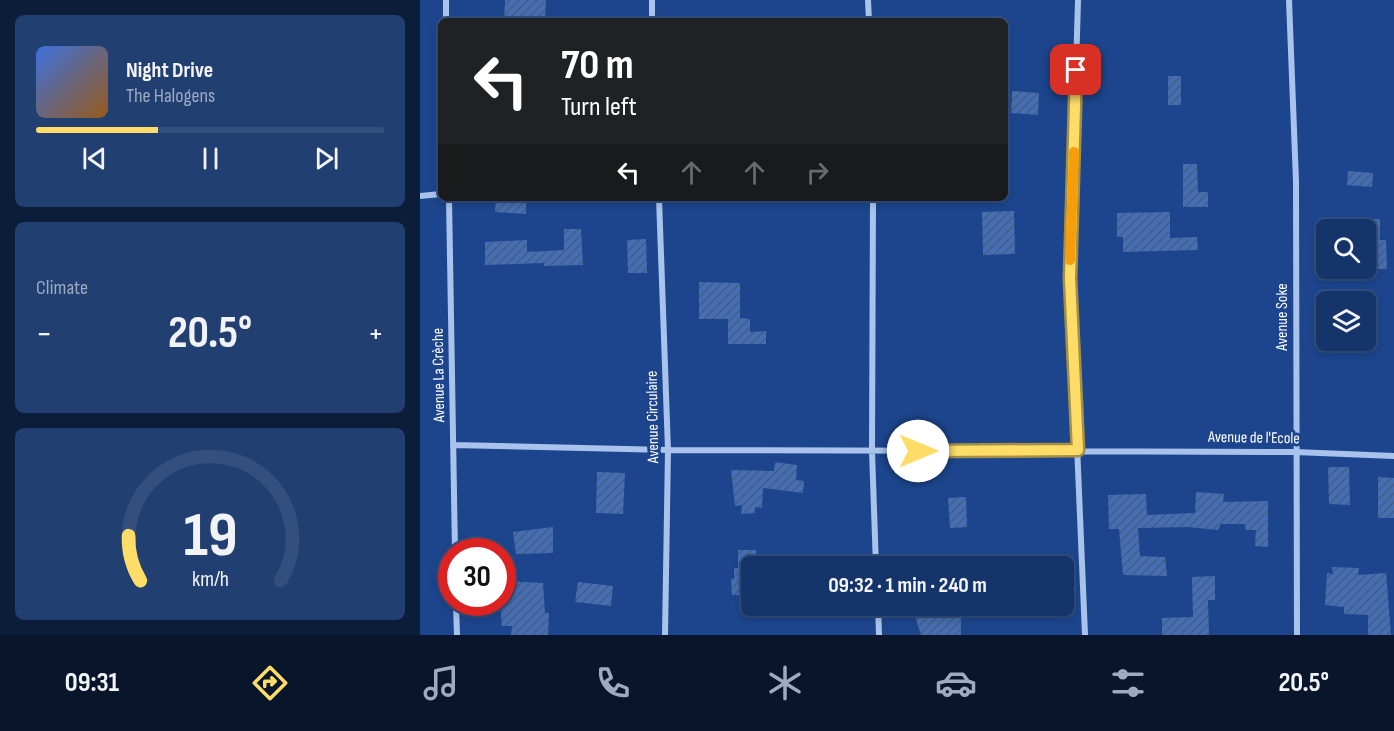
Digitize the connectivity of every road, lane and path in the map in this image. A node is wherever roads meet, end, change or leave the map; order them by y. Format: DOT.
graph roads {
  1 [pos="446,0"];
  2 [pos="652,0"];
  3 [pos="868,0"];
  4 [pos="1078,0"];
  5 [pos="1289,0"];
  6 [pos="446,18"];
  7 [pos="652,18"];
  8 [pos="869,18"];
  9 [pos="438,195"];
  10 [pos="420,196"];
  11 [pos="449,201"];
  12 [pos="659,201"];
  13 [pos="873,201"];
  14 [pos="453,445"];
  15 [pos="668,450"];
  16 [pos="1078,450"];
  17 [pos="872,451"];
  18 [pos="1296,452"];
  19 [pos="1394,456"];
  20 [pos="455,538"];
  21 [pos="876,556"];
  22 [pos="456,616"];
  23 [pos="878,616"];
  24 [pos="457,635"];
  25 [pos="665,635"];
  26 [pos="879,635"];
  27 [pos="1084,635"];
  28 [pos="1297,635"];
  1 -- 6 [label="street"];
  2 -- 7 [label="street"];
  3 -- 8 [label="street"];
  4 -- 16 [label="street"];
  5 -- 18 [label="street, Avenue Soke"];
  9 -- 10 [label="street"];
  11 -- 14 [label="street, Avenue La Crèche"];
  12 -- 15 [label="street, Avenue Circulaire"];
  13 -- 17 [label="street"];
  14 -- 15 [label="street, Avenue de l'Ecole"];
  14 -- 20 [label="street, Avenue La Crèche"];
  15 -- 17 [label="street, Avenue de l'Ecole"];
  15 -- 25 [label="street, Avenue Circulaire"];
  16 -- 17 [label="street, Avenue de l'Ecole"];
  16 -- 18 [label="street, Avenue de l'Ecole"];
  16 -- 27 [label="street"];
  17 -- 21 [label="street"];
  18 -- 19 [label="street, Avenue de l'Ecole"];
  18 -- 28 [label="street, Avenue Soke"];
  22 -- 24 [label="street"];
  23 -- 26 [label="street"];
}
